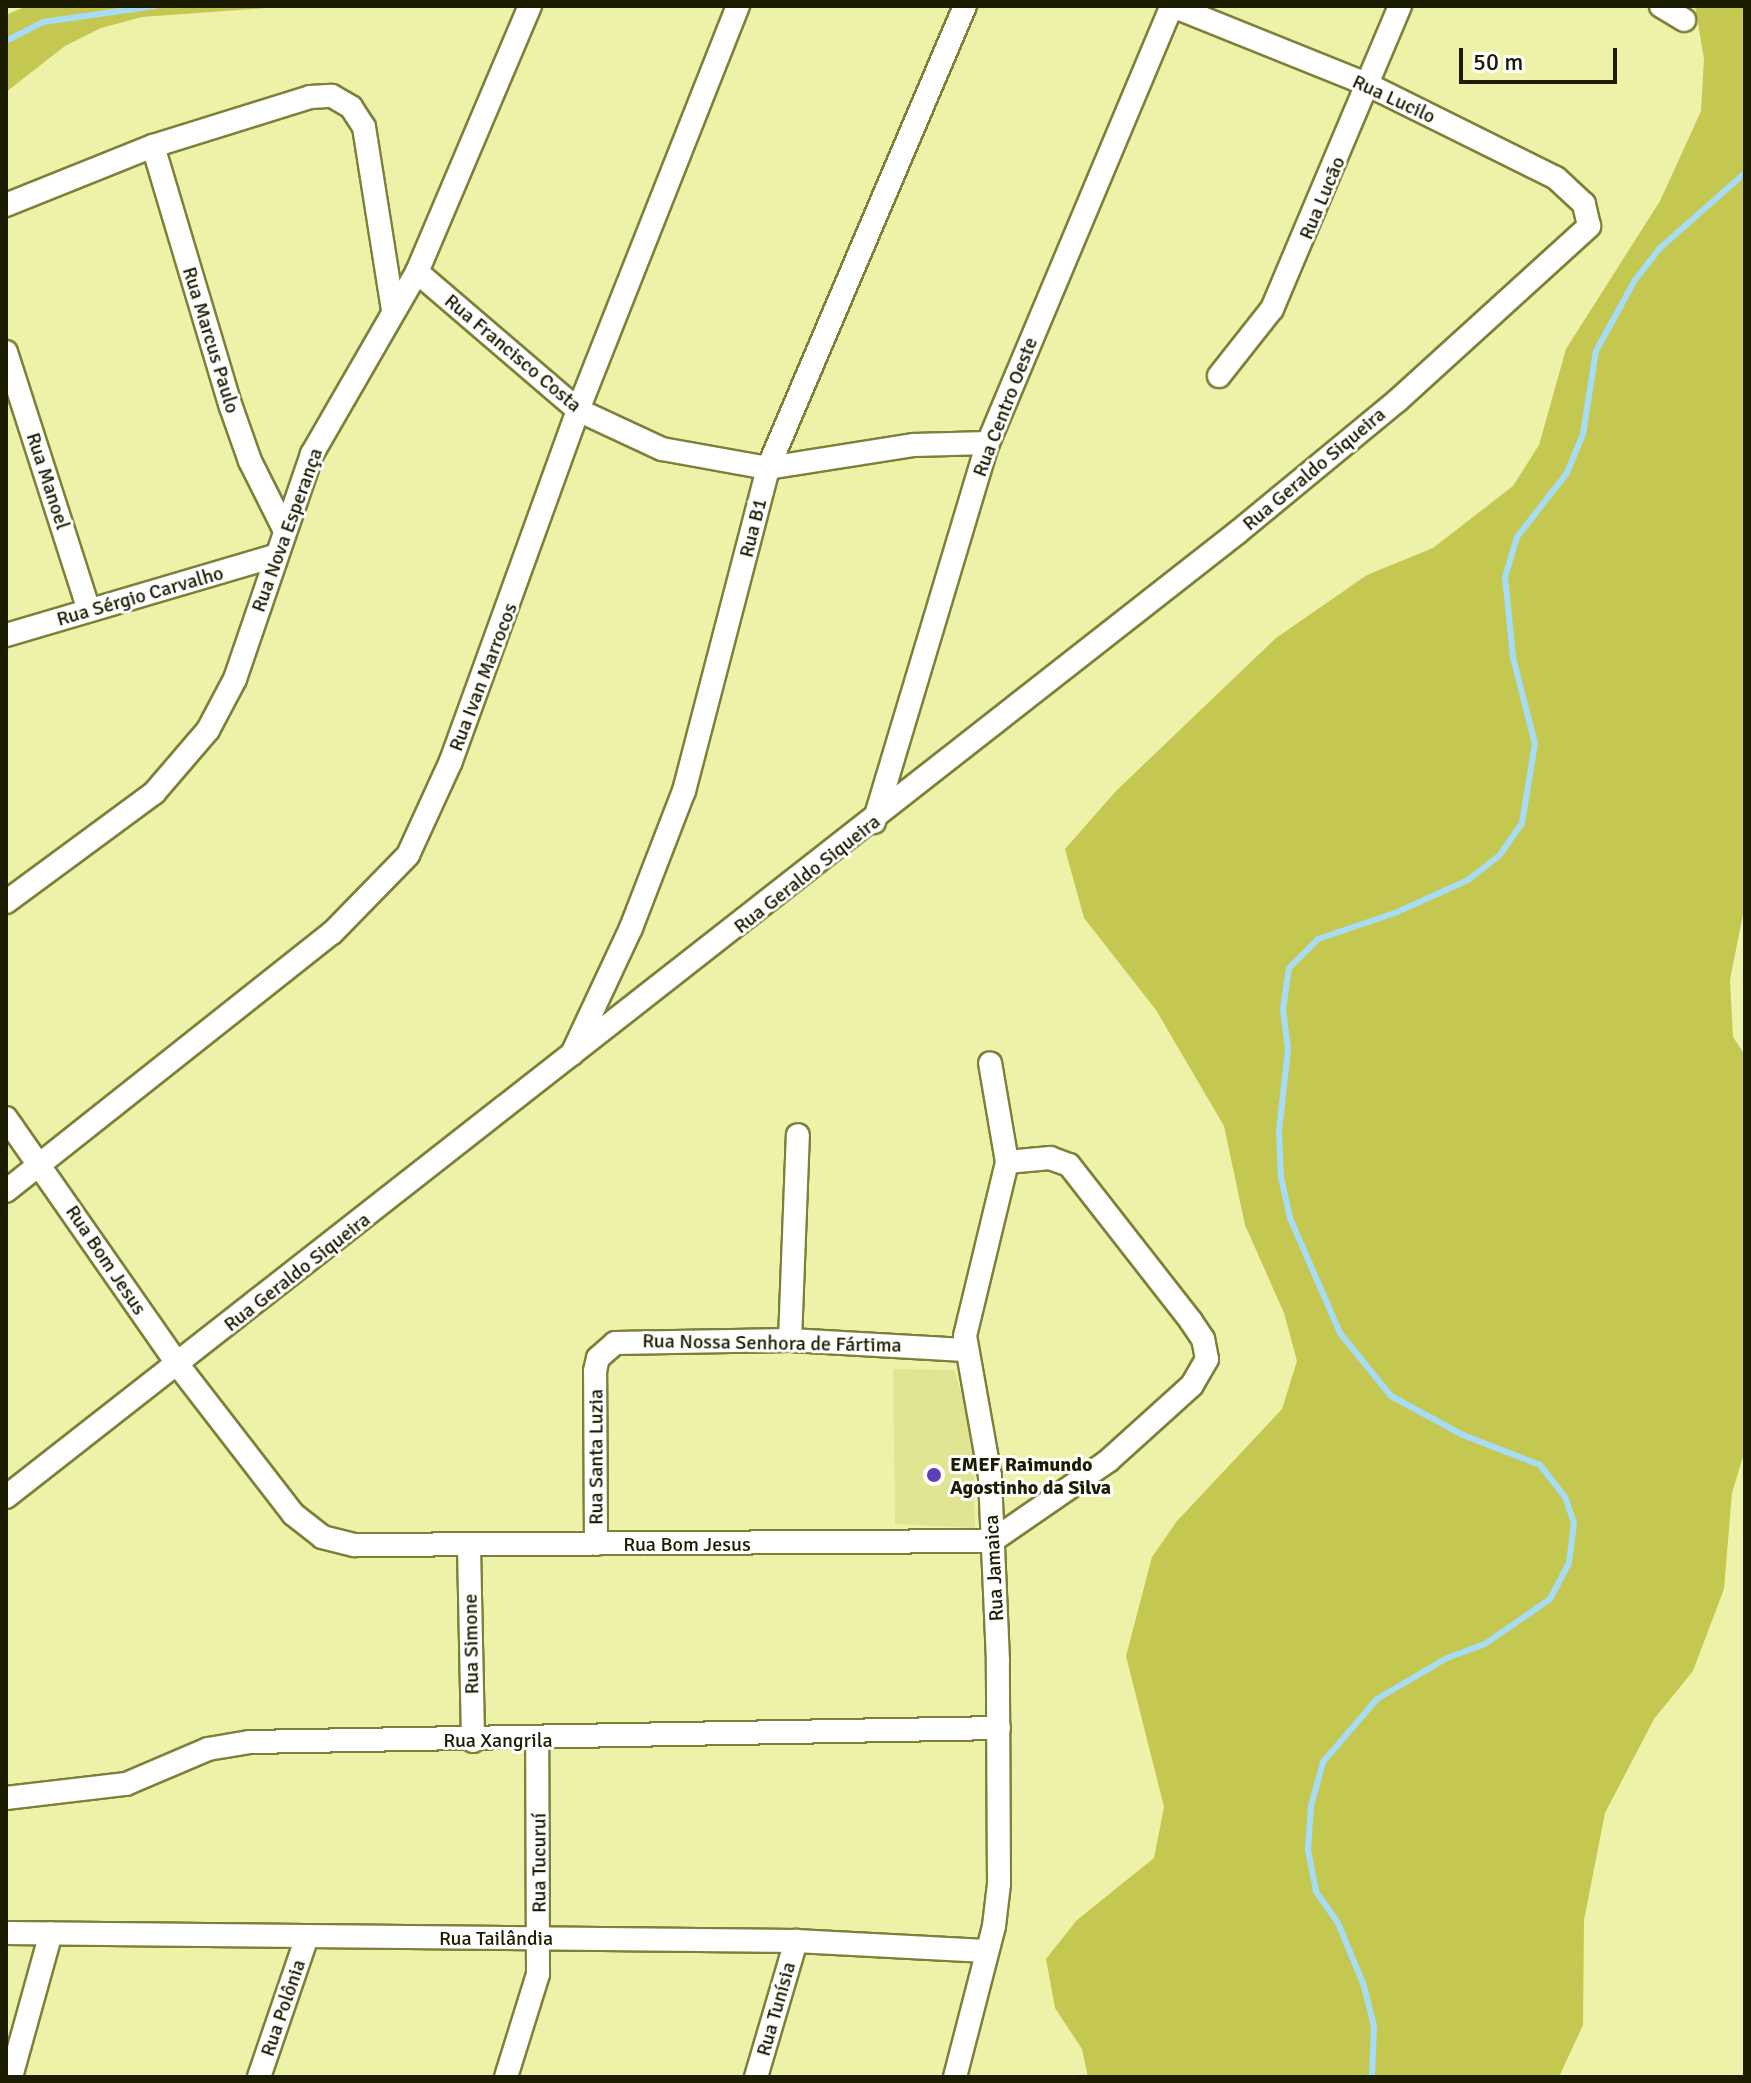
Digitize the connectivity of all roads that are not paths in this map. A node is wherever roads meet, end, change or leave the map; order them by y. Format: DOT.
graph roads {
  1 [pos="530,6"];
  2 [pos="738,6"];
  3 [pos="965,6"];
  4 [pos="1172,6"];
  5 [pos="1400,6"];
  6 [pos="1661,6"];
  7 [pos="1684,20"];
  8 [pos="1369,85"];
  9 [pos="153,146"];
  10 [pos="6,205"];
  11 [pos="1589,226"];
  12 [pos="417,272"];
  13 [pos="393,311"];
  14 [pos="6,352"];
  15 [pos="1219,376"];
  16 [pos="578,410"];
  17 [pos="988,443"];
  18 [pos="768,468"];
  19 [pos="284,529"];
  20 [pos="275,556"];
  21 [pos="89,610"];
  22 [pos="6,635"];
  23 [pos="874,822"];
  24 [pos="6,902"];
  25 [pos="570,1059"];
  26 [pos="990,1063"];
  27 [pos="6,1118"];
  28 [pos="798,1135"];
  29 [pos="1007,1162"];
  30 [pos="40,1164"];
  31 [pos="6,1191"];
  32 [pos="790,1340"];
  33 [pos="965,1350"];
  34 [pos="178,1365"];
  35 [pos="595,1371"];
  36 [pos="6,1497"];
  37 [pos="992,1541"];
  38 [pos="596,1544"];
  39 [pos="469,1547"];
  40 [pos="999,1728"];
  41 [pos="473,1741"];
  42 [pos="537,1741"];
  43 [pos="6,1798"];
  44 [pos="6,1933"];
  45 [pos="51,1933"];
  46 [pos="539,1937"];
  47 [pos="306,1940"];
  48 [pos="796,1941"];
  49 [pos="986,1951"];
  50 [pos="11,2077"];
  51 [pos="259,2077"];
  52 [pos="506,2077"];
  53 [pos="756,2077"];
  54 [pos="955,2077"];
  1 -- 12 [label="street, Rua Nova Esperança"];
  2 -- 16 [label="street, Rua Ivan Marrocos"];
  3 -- 18 [label="street, Rua B1"];
  4 -- 8 [label="street, Rua Lucilo"];
  4 -- 17 [label="street, Rua Centro Oeste"];
  5 -- 8 [label="street, Rua Lucão"];
  6 -- 7 [label="street"];
  8 -- 11 [label="street, Rua Lucilo"];
  8 -- 15 [label="street, Rua Lucão"];
  9 -- 10 [label="street"];
  9 -- 13 [label="street"];
  9 -- 19 [label="street, Rua Marcus Paulo"];
  11 -- 23 [label="street, Rua Geraldo Siqueira"];
  12 -- 13 [label="street, Rua Nova Esperança"];
  12 -- 16 [label="street, Rua Francisco Costa"];
  13 -- 19 [label="street, Rua Nova Esperança"];
  14 -- 21 [label="street, Rua Manoel"];
  16 -- 18 [label="street, Rua Francisco Costa"];
  16 -- 30 [label="street, Rua Ivan Marrocos"];
  17 -- 18 [label="street, Rua Francisco Costa"];
  17 -- 23 [label="street, Rua Centro Oeste"];
  18 -- 25 [label="street, Rua B1"];
  19 -- 20 [label="street, Rua Nova Esperança"];
  20 -- 21 [label="street, Rua Sérgio Carvalho"];
  20 -- 24 [label="street, Rua Nova Esperança"];
  21 -- 22 [label="street, Rua Sérgio Carvalho"];
  23 -- 25 [label="street, Rua Geraldo Siqueira"];
  25 -- 34 [label="street, Rua Geraldo Siqueira"];
  26 -- 29 [label="street, Rua Jamaica"];
  27 -- 30 [label="street, Rua Bom Jesus"];
  28 -- 32 [label="street"];
  29 -- 33 [label="street, Rua Jamaica"];
  29 -- 37 [label="street"];
  30 -- 31 [label="street, Rua Ivan Marrocos"];
  30 -- 34 [label="street, Rua Bom Jesus"];
  32 -- 33 [label="street, Rua Nossa Senhora de Fártima"];
  32 -- 35 [label="street, Rua Nossa Senhora de Fártima"];
  33 -- 37 [label="street, Rua Jamaica"];
  34 -- 36 [label="street, Rua Geraldo Siqueira"];
  34 -- 39 [label="street, Rua Bom Jesus"];
  35 -- 38 [label="street, Rua Santa Luzia"];
  37 -- 38 [label="street, Rua Bom Jesus"];
  37 -- 40 [label="street, Rua Jamaica"];
  38 -- 39 [label="street, Rua Bom Jesus"];
  39 -- 41 [label="street, Rua Simone"];
  40 -- 42 [label="street, Rua Xangrila"];
  40 -- 49 [label="street, Rua Jamaica"];
  41 -- 42 [label="street, Rua Xangrila"];
  41 -- 43 [label="street, Rua Xangrila"];
  42 -- 46 [label="street, Rua Tucuruí"];
  44 -- 45 [label="street, Rua Tailândia"];
  45 -- 47 [label="street, Rua Tailândia"];
  45 -- 50 [label="street"];
  46 -- 47 [label="street, Rua Tailândia"];
  46 -- 48 [label="street, Rua Tailândia"];
  46 -- 52 [label="street, Rua Tucuruí"];
  47 -- 51 [label="street, Rua Polônia"];
  48 -- 49 [label="street, Rua Tailândia"];
  48 -- 53 [label="street, Rua Tunísia"];
  49 -- 54 [label="street, Rua Jamaica"];
}
